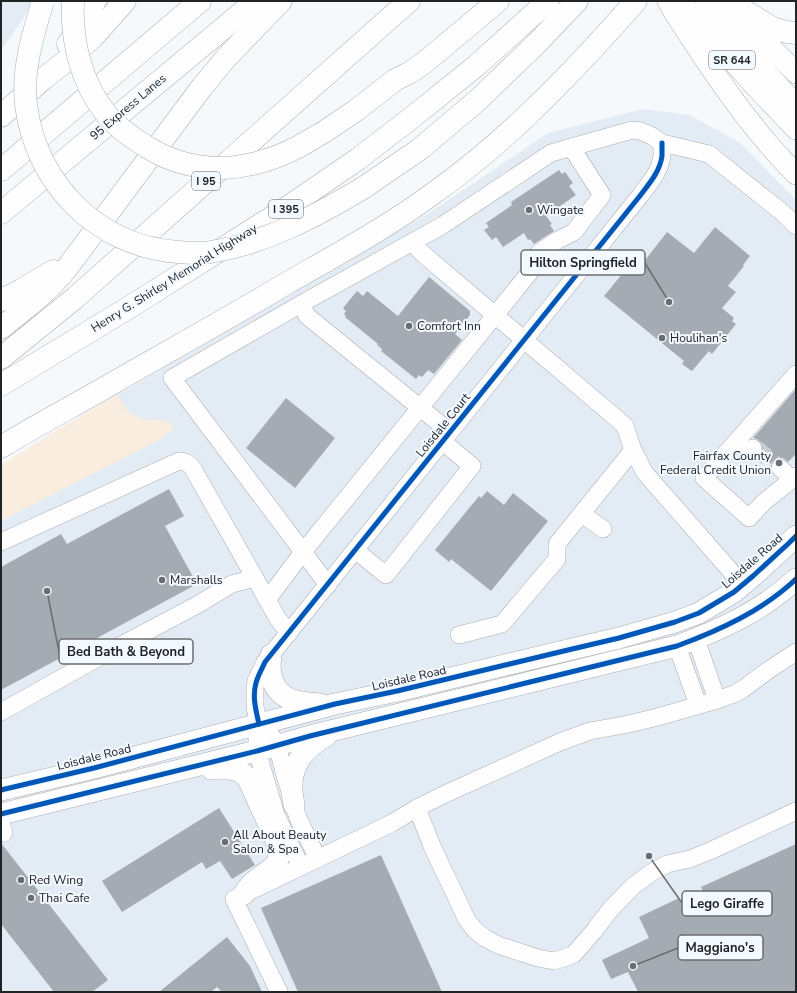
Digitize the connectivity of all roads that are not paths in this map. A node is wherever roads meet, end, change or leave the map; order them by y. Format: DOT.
graph roads {
  1 [pos="43,1"];
  2 [pos="73,1"];
  3 [pos="95,1"];
  4 [pos="125,1"];
  5 [pos="200,1"];
  6 [pos="256,1"];
  7 [pos="281,1"];
  8 [pos="409,1"];
  9 [pos="474,1"];
  10 [pos="498,1"];
  11 [pos="548,1"];
  12 [pos="577,1"];
  13 [pos="668,1"];
  14 [pos="680,1"];
  15 [pos="706,1"];
  16 [pos="725,1"];
  17 [pos="728,1"];
  18 [pos="629,9"];
  19 [pos="796,33"];
  20 [pos="796,73"];
  21 [pos="43,79"];
  22 [pos="395,80"];
  23 [pos="796,105"];
  24 [pos="1,116"];
  25 [pos="796,129"];
  26 [pos="662,143"];
  27 [pos="571,147"];
  28 [pos="1,170"];
  29 [pos="796,174"];
  30 [pos="1,213"];
  31 [pos="796,226"];
  32 [pos="412,242"];
  33 [pos="86,243"];
  34 [pos="1,300"];
  35 [pos="301,304"];
  36 [pos="495,315"];
  37 [pos="1,328"];
  38 [pos="524,339"];
  39 [pos="1,358"];
  40 [pos="796,374"];
  41 [pos="1,385"];
  42 [pos="420,407"];
  43 [pos="446,436"];
  44 [pos="1,447"];
  45 [pos="633,450"];
  46 [pos="789,474"];
  47 [pos="582,514"];
  48 [pos="603,529"];
  49 [pos="796,536"];
  50 [pos="1,542"];
  51 [pos="355,550"];
  52 [pos="303,552"];
  53 [pos="255,578"];
  54 [pos="796,579"];
  55 [pos="328,584"];
  56 [pos="743,585"];
  57 [pos="267,600"];
  58 [pos="289,633"];
  59 [pos="459,635"];
  60 [pos="686,643"];
  61 [pos="796,652"];
  62 [pos="272,655"];
  63 [pos="717,700"];
  64 [pos="335,704"];
  65 [pos="698,706"];
  66 [pos="1,712"];
  67 [pos="259,724"];
  68 [pos="340,728"];
  69 [pos="277,744"];
  70 [pos="257,751"];
  71 [pos="163,774"];
  72 [pos="1,790"];
  73 [pos="294,805"];
  74 [pos="417,808"];
  75 [pos="796,811"];
  76 [pos="2,823"];
  77 [pos="318,859"];
  78 [pos="302,867"];
  79 [pos="244,894"];
  80 [pos="279,992"];
  1 -- 12 [label="highway, bridge"];
  2 -- 22 [label="highway, bridge"];
  3 -- 21 [label="highway"];
  4 -- 21 [label="highway"];
  5 -- 28 [label="highway"];
  6 -- 30 [label="highway, 95 Express Lanes"];
  7 -- 33 [label="highway"];
  8 -- 39 [label="highway, I 95"];
  9 -- 22 [label="highway"];
  10 -- 22 [label="highway"];
  11 -- 41 [label="highway, Henry G. Shirley Memorial Highway / I 395"];
  13 -- 29 [label="main road"];
  14 -- 25 [label="main road, SR 644"];
  15 -- 23 [label="main road, SR 644"];
  16 -- 20 [label="main road"];
  17 -- 19 [label="highway"];
  18 -- 44 [label="highway"];
  21 -- 24 [label="highway"];
  26 -- 27 [label="street"];
  26 -- 31 [label="street"];
  26 -- 38 [label="street, Loisdale Court"];
  27 -- 32 [label="street"];
  27 -- 36 [label="street"];
  32 -- 35 [label="street"];
  32 -- 36 [label="street"];
  33 -- 34 [label="highway"];
  33 -- 37 [label="highway"];
  35 -- 42 [label="street"];
  35 -- 52 [label="street"];
  36 -- 38 [label="street"];
  36 -- 42 [label="street"];
  38 -- 43 [label="street, Loisdale Court"];
  38 -- 45 [label="street"];
  40 -- 46 [label="street"];
  42 -- 43 [label="street"];
  42 -- 52 [label="street"];
  43 -- 51 [label="street, Loisdale Court"];
  43 -- 51 [label="street"];
  45 -- 47 [label="street"];
  45 -- 56 [label="street"];
  47 -- 48 [label="street"];
  47 -- 59 [label="street"];
  49 -- 56 [label="main road, Loisdale Road"];
  50 -- 53 [label="street"];
  51 -- 55 [label="street, Loisdale Court"];
  52 -- 55 [label="street"];
  52 -- 57 [label="street"];
  53 -- 57 [label="street"];
  53 -- 66 [label="street"];
  54 -- 60 [label="main road"];
  55 -- 58 [label="street, Loisdale Court"];
  56 -- 64 [label="main road, Loisdale Road"];
  57 -- 58 [label="street"];
  58 -- 62 [label="street, Loisdale Court"];
  60 -- 63 [label="street"];
  60 -- 65 [label="street"];
  60 -- 68 [label="main road"];
  61 -- 63 [label="street"];
  62 -- 64 [label="main road"];
  62 -- 67 [label="street, Loisdale Court"];
  63 -- 65 [label="street"];
  64 -- 67 [label="main road, Loisdale Road"];
  65 -- 74 [label="street"];
  67 -- 69 [label="street"];
  67 -- 70 [label="street, Loisdale Court"];
  67 -- 72 [label="main road, Loisdale Road"];
  68 -- 69 [label="main road"];
  68 -- 73 [label="main road"];
  69 -- 70 [label="main road"];
  69 -- 73 [label="street"];
  70 -- 71 [label="main road"];
  70 -- 78 [label="street, Loisdale Court"];
  71 -- 76 [label="main road"];
  71 -- 79 [label="main road"];
  73 -- 77 [label="street"];
  74 -- 75 [label="street"];
  74 -- 77 [label="street"];
  77 -- 78 [label="street"];
  78 -- 79 [label="street"];
  79 -- 80 [label="street"];
}
